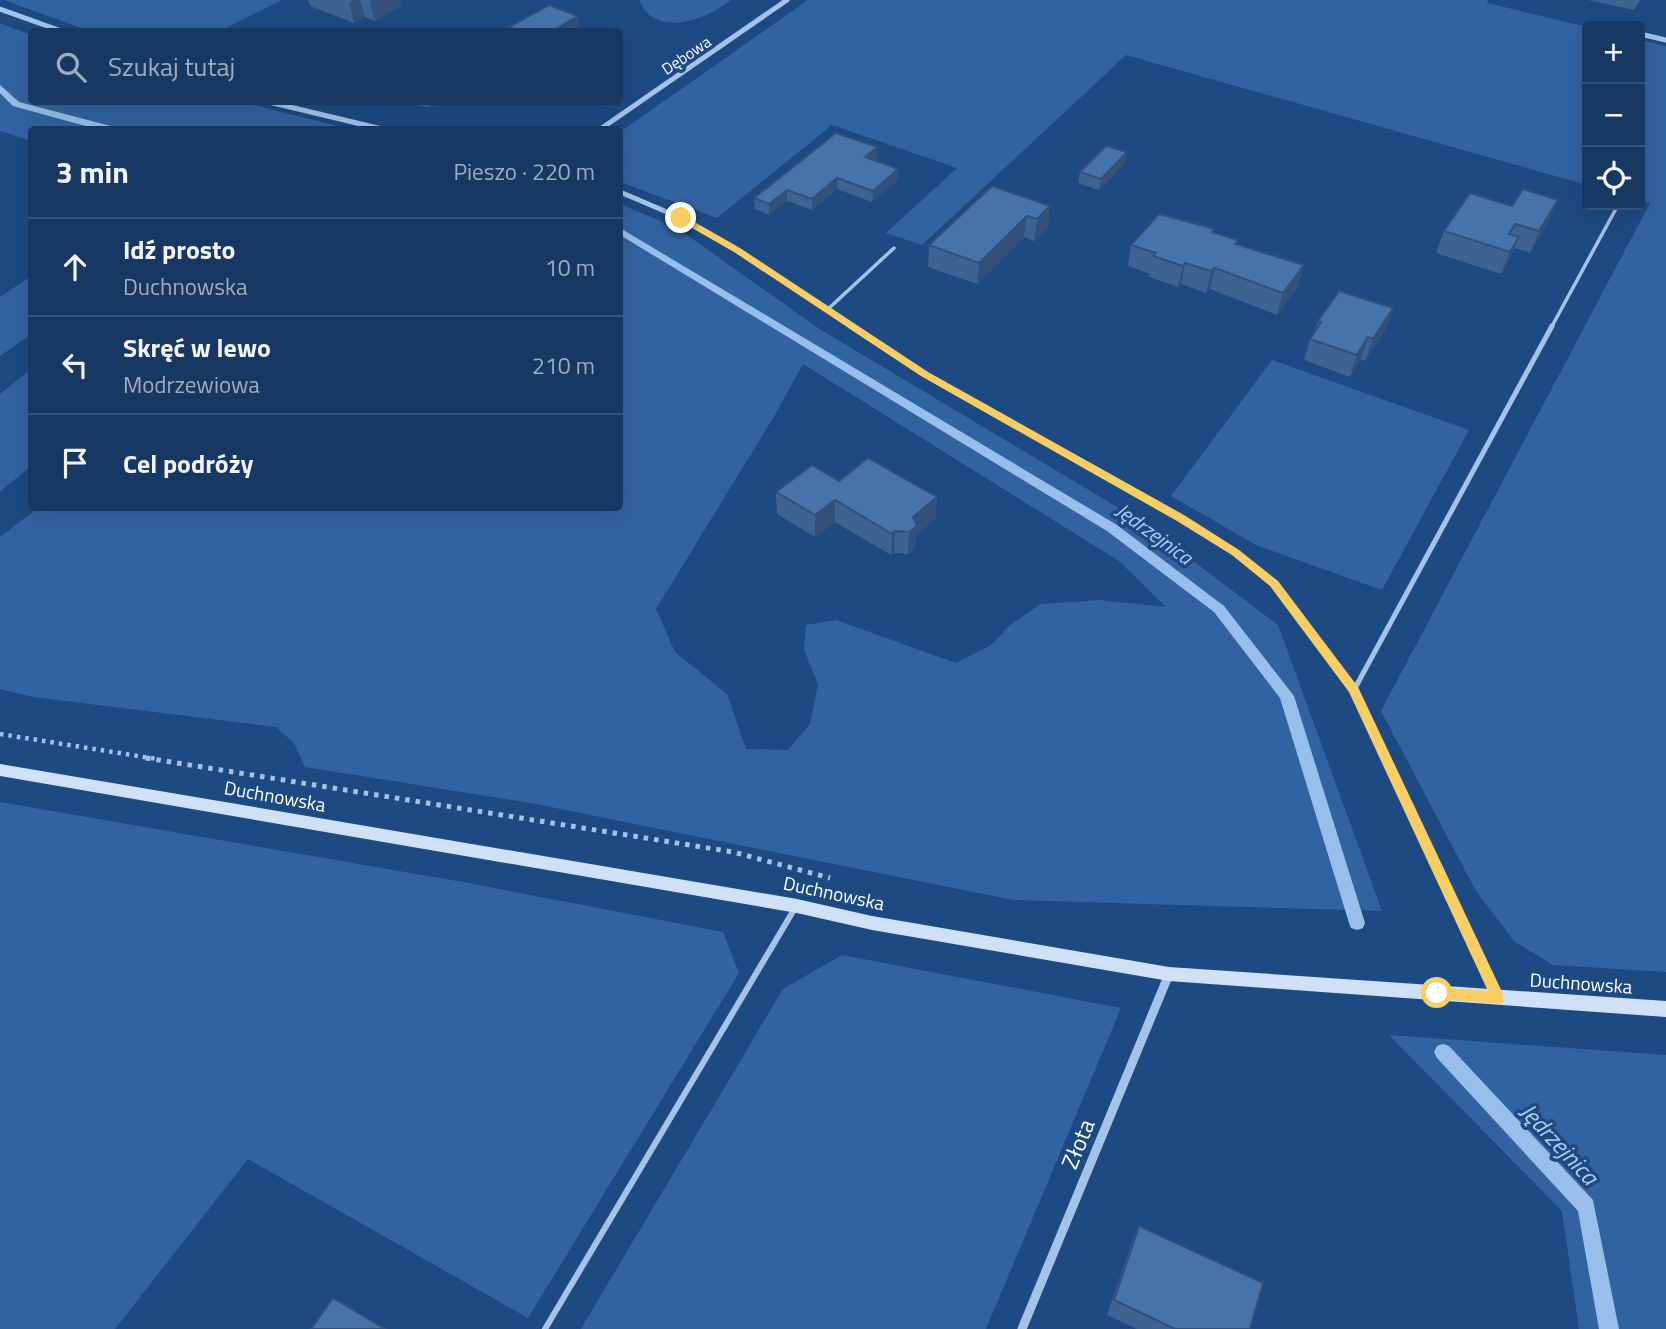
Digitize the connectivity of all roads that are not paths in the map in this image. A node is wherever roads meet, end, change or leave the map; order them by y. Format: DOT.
graph roads {
  1 [pos="787,0"];
  2 [pos="0,9"];
  3 [pos="53,28"];
  4 [pos="1645,35"];
  5 [pos="1666,40"];
  6 [pos="282,105"];
  7 [pos="369,126"];
  8 [pos="604,126"];
  9 [pos="623,193"];
  10 [pos="1615,210"];
  11 [pos="894,248"];
  12 [pos="827,310"];
  13 [pos="1354,690"];
  14 [pos="0,771"];
  15 [pos="797,906"];
  16 [pos="1169,974"];
  17 [pos="1498,998"];
  18 [pos="1666,1009"];
  19 [pos="545,1329"];
  20 [pos="1022,1329"];
  1 -- 8 [label="street, Dębowa"];
  2 -- 3 [label="street"];
  4 -- 5 [label="street"];
  6 -- 7 [label="street"];
  9 -- 12 [label="street"];
  10 -- 13 [label="lane"];
  11 -- 12 [label="lane"];
  12 -- 13 [label="street"];
  13 -- 17 [label="street"];
  14 -- 15 [label="street, Duchnowska"];
  15 -- 16 [label="street, Duchnowska"];
  15 -- 19 [label="lane"];
  16 -- 17 [label="street, Duchnowska"];
  16 -- 20 [label="street, Złota"];
  17 -- 18 [label="street, Duchnowska"];
}
